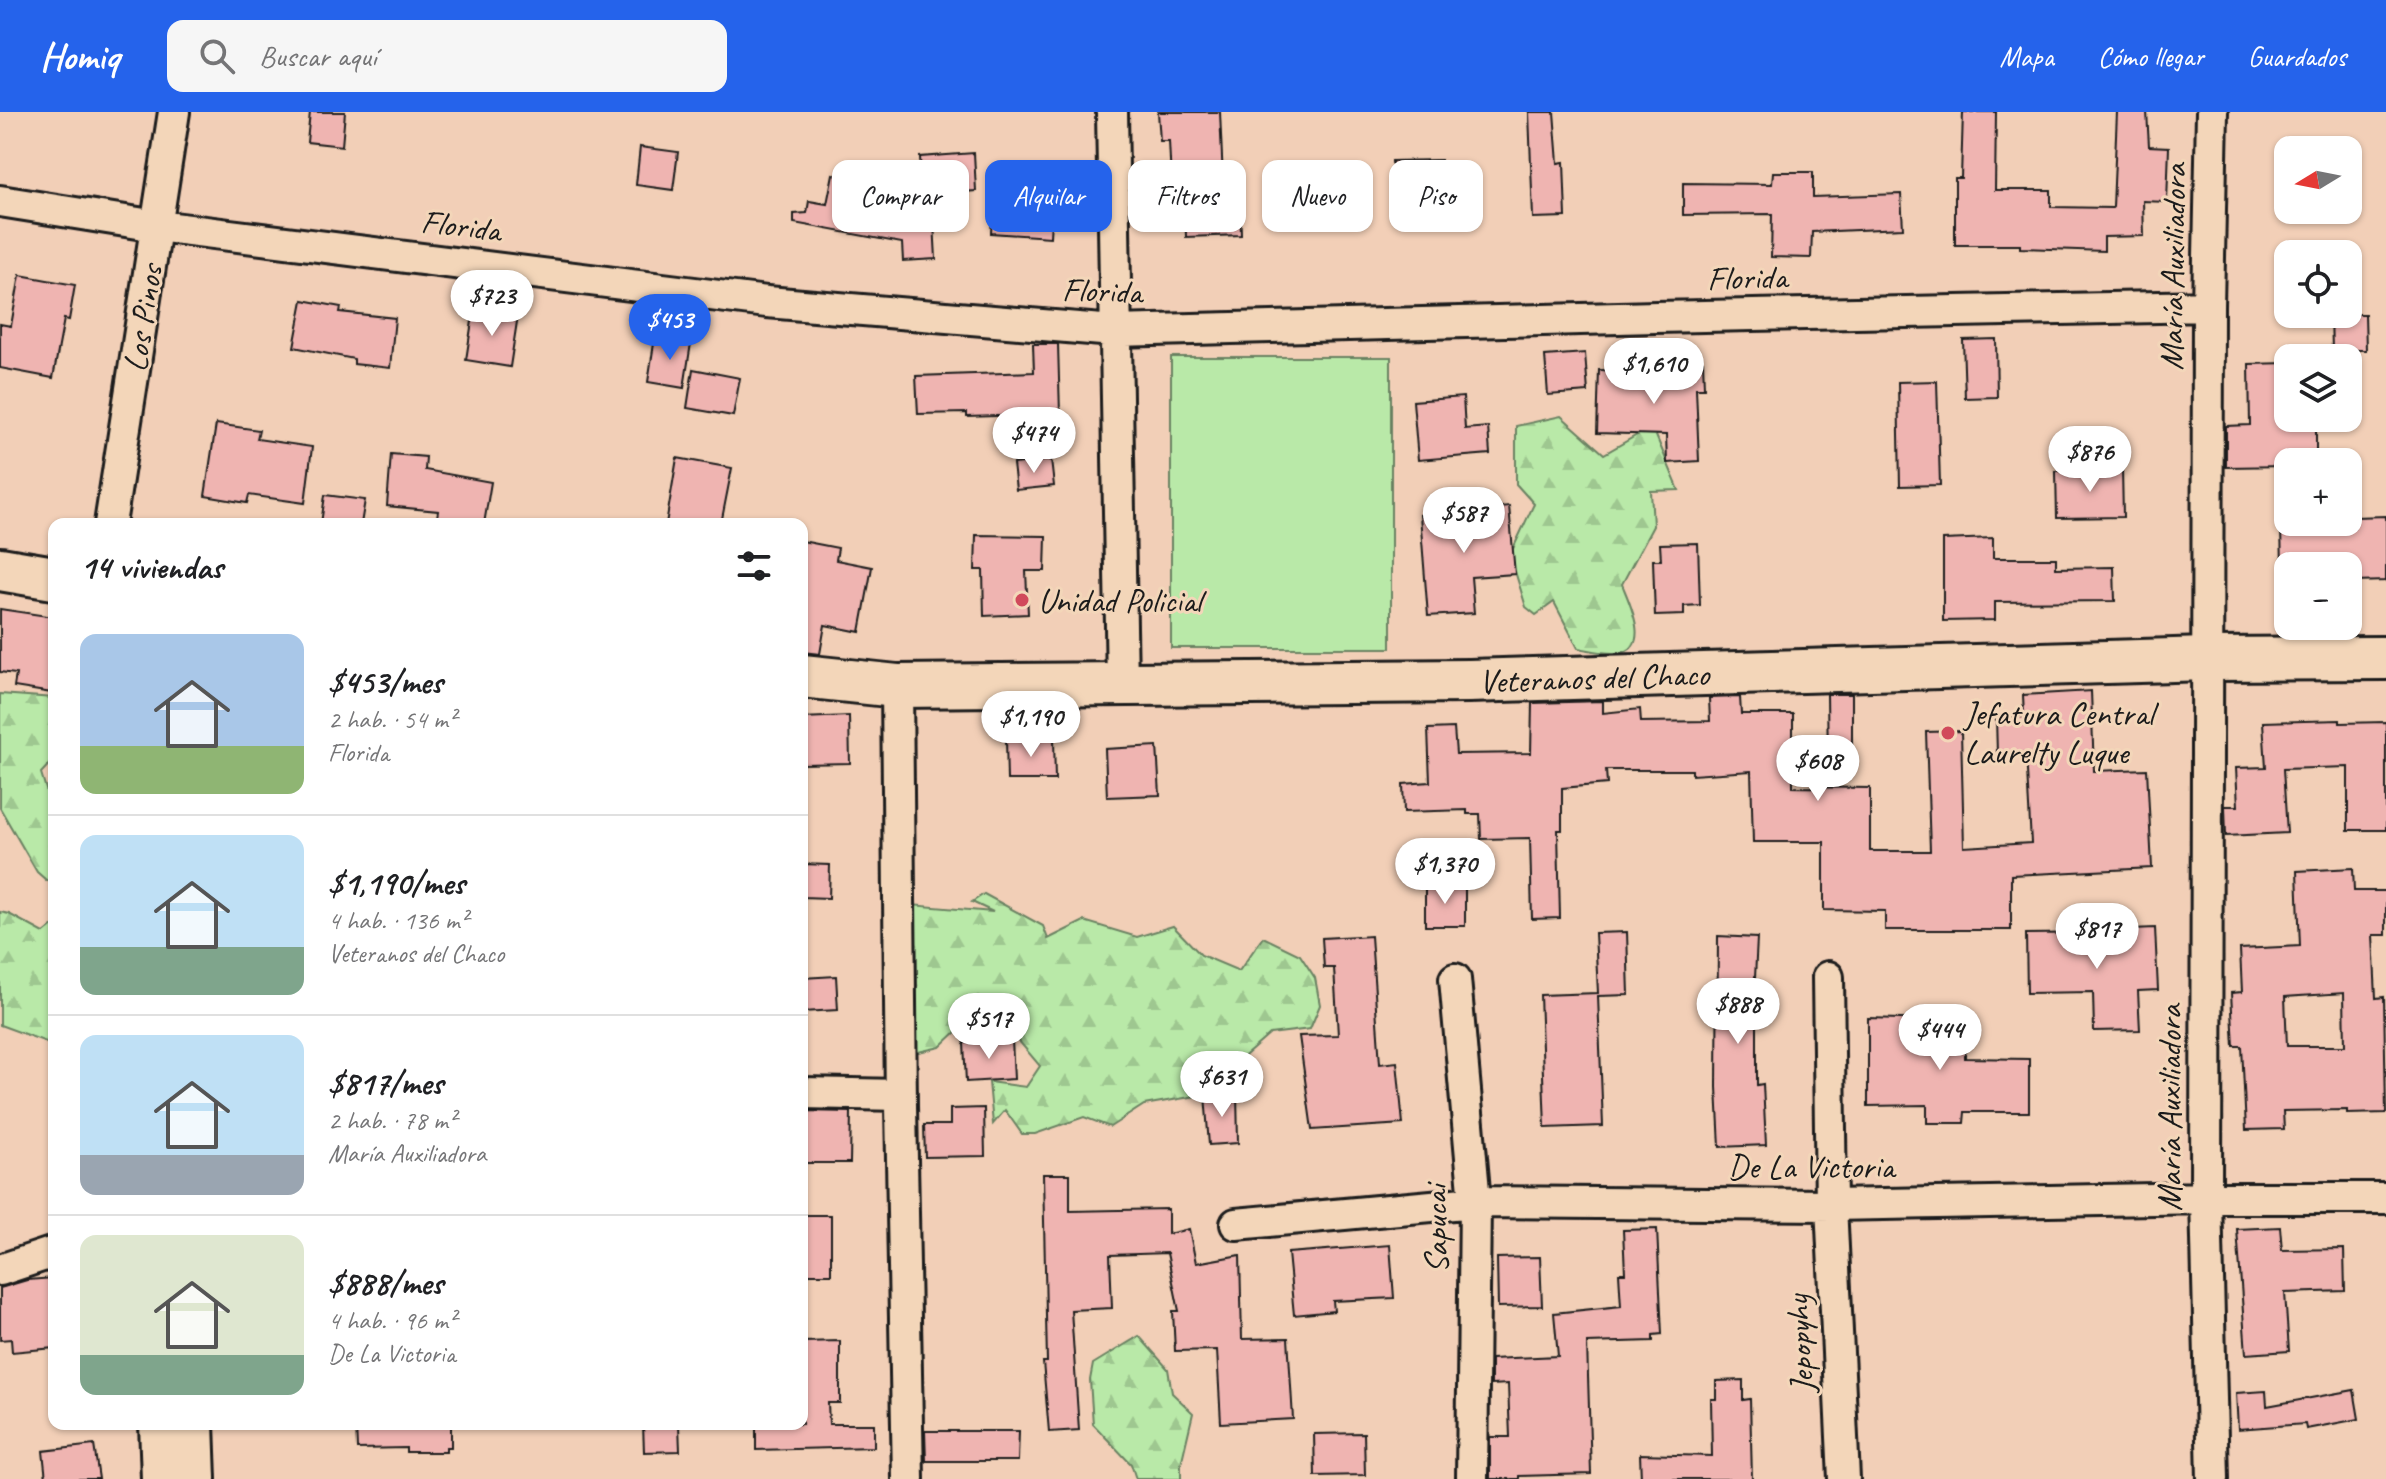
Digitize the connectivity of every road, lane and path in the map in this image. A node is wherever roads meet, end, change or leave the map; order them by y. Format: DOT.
graph roads {
  1 [pos="174,112"];
  2 [pos="1112,112"];
  3 [pos="2212,112"];
  4 [pos="0,201"];
  5 [pos="157,226"];
  6 [pos="2208,306"];
  7 [pos="1114,331"];
  8 [pos="111,518"];
  9 [pos="0,569"];
  10 [pos="48,577"];
  11 [pos="2386,658"];
  12 [pos="2207,659"];
  13 [pos="808,677"];
  14 [pos="1122,684"];
  15 [pos="897,686"];
  16 [pos="1828,977"];
  17 [pos="1455,979"];
  18 [pos="808,1093"];
  19 [pos="901,1095"];
  20 [pos="2206,1198"];
  21 [pos="2386,1198"];
  22 [pos="1475,1202"];
  23 [pos="1831,1205"];
  24 [pos="1236,1224"];
  25 [pos="48,1254"];
  26 [pos="0,1270"];
  27 [pos="161,1430"];
  28 [pos="192,1430"];
  29 [pos="163,1479"];
  30 [pos="194,1479"];
  31 [pos="908,1479"];
  32 [pos="1472,1479"];
  33 [pos="1844,1479"];
  34 [pos="2213,1479"];
  1 -- 5 [label="street, Los Pinos"];
  2 -- 7 [label="street"];
  3 -- 6 [label="street, María Auxiliadora"];
  4 -- 5 [label="street, Florida"];
  5 -- 7 [label="street, Florida"];
  5 -- 8 [label="street, Los Pinos"];
  6 -- 7 [label="street, Florida"];
  6 -- 12 [label="street, María Auxiliadora"];
  7 -- 14 [label="street"];
  9 -- 10 [label="street"];
  11 -- 12 [label="street, Veteranos del Chaco"];
  12 -- 14 [label="street, Veteranos del Chaco"];
  12 -- 20 [label="street, María Auxiliadora"];
  13 -- 15 [label="street, Veteranos del Chaco"];
  14 -- 15 [label="street, Veteranos del Chaco"];
  15 -- 19 [label="street"];
  16 -- 23 [label="street, Jepopyhy"];
  17 -- 22 [label="street, Sapucai"];
  18 -- 19 [label="street"];
  19 -- 31 [label="street"];
  20 -- 21 [label="street, De La Victoria"];
  20 -- 23 [label="street, De La Victoria"];
  20 -- 34 [label="street, María Auxiliadora"];
  22 -- 23 [label="street, De La Victoria"];
  22 -- 24 [label="street, De La Victoria"];
  22 -- 32 [label="street, Sapucai"];
  23 -- 33 [label="street, Jepopyhy"];
  25 -- 26 [label="street"];
  27 -- 29 [label="street"];
  28 -- 30 [label="street"];
}
